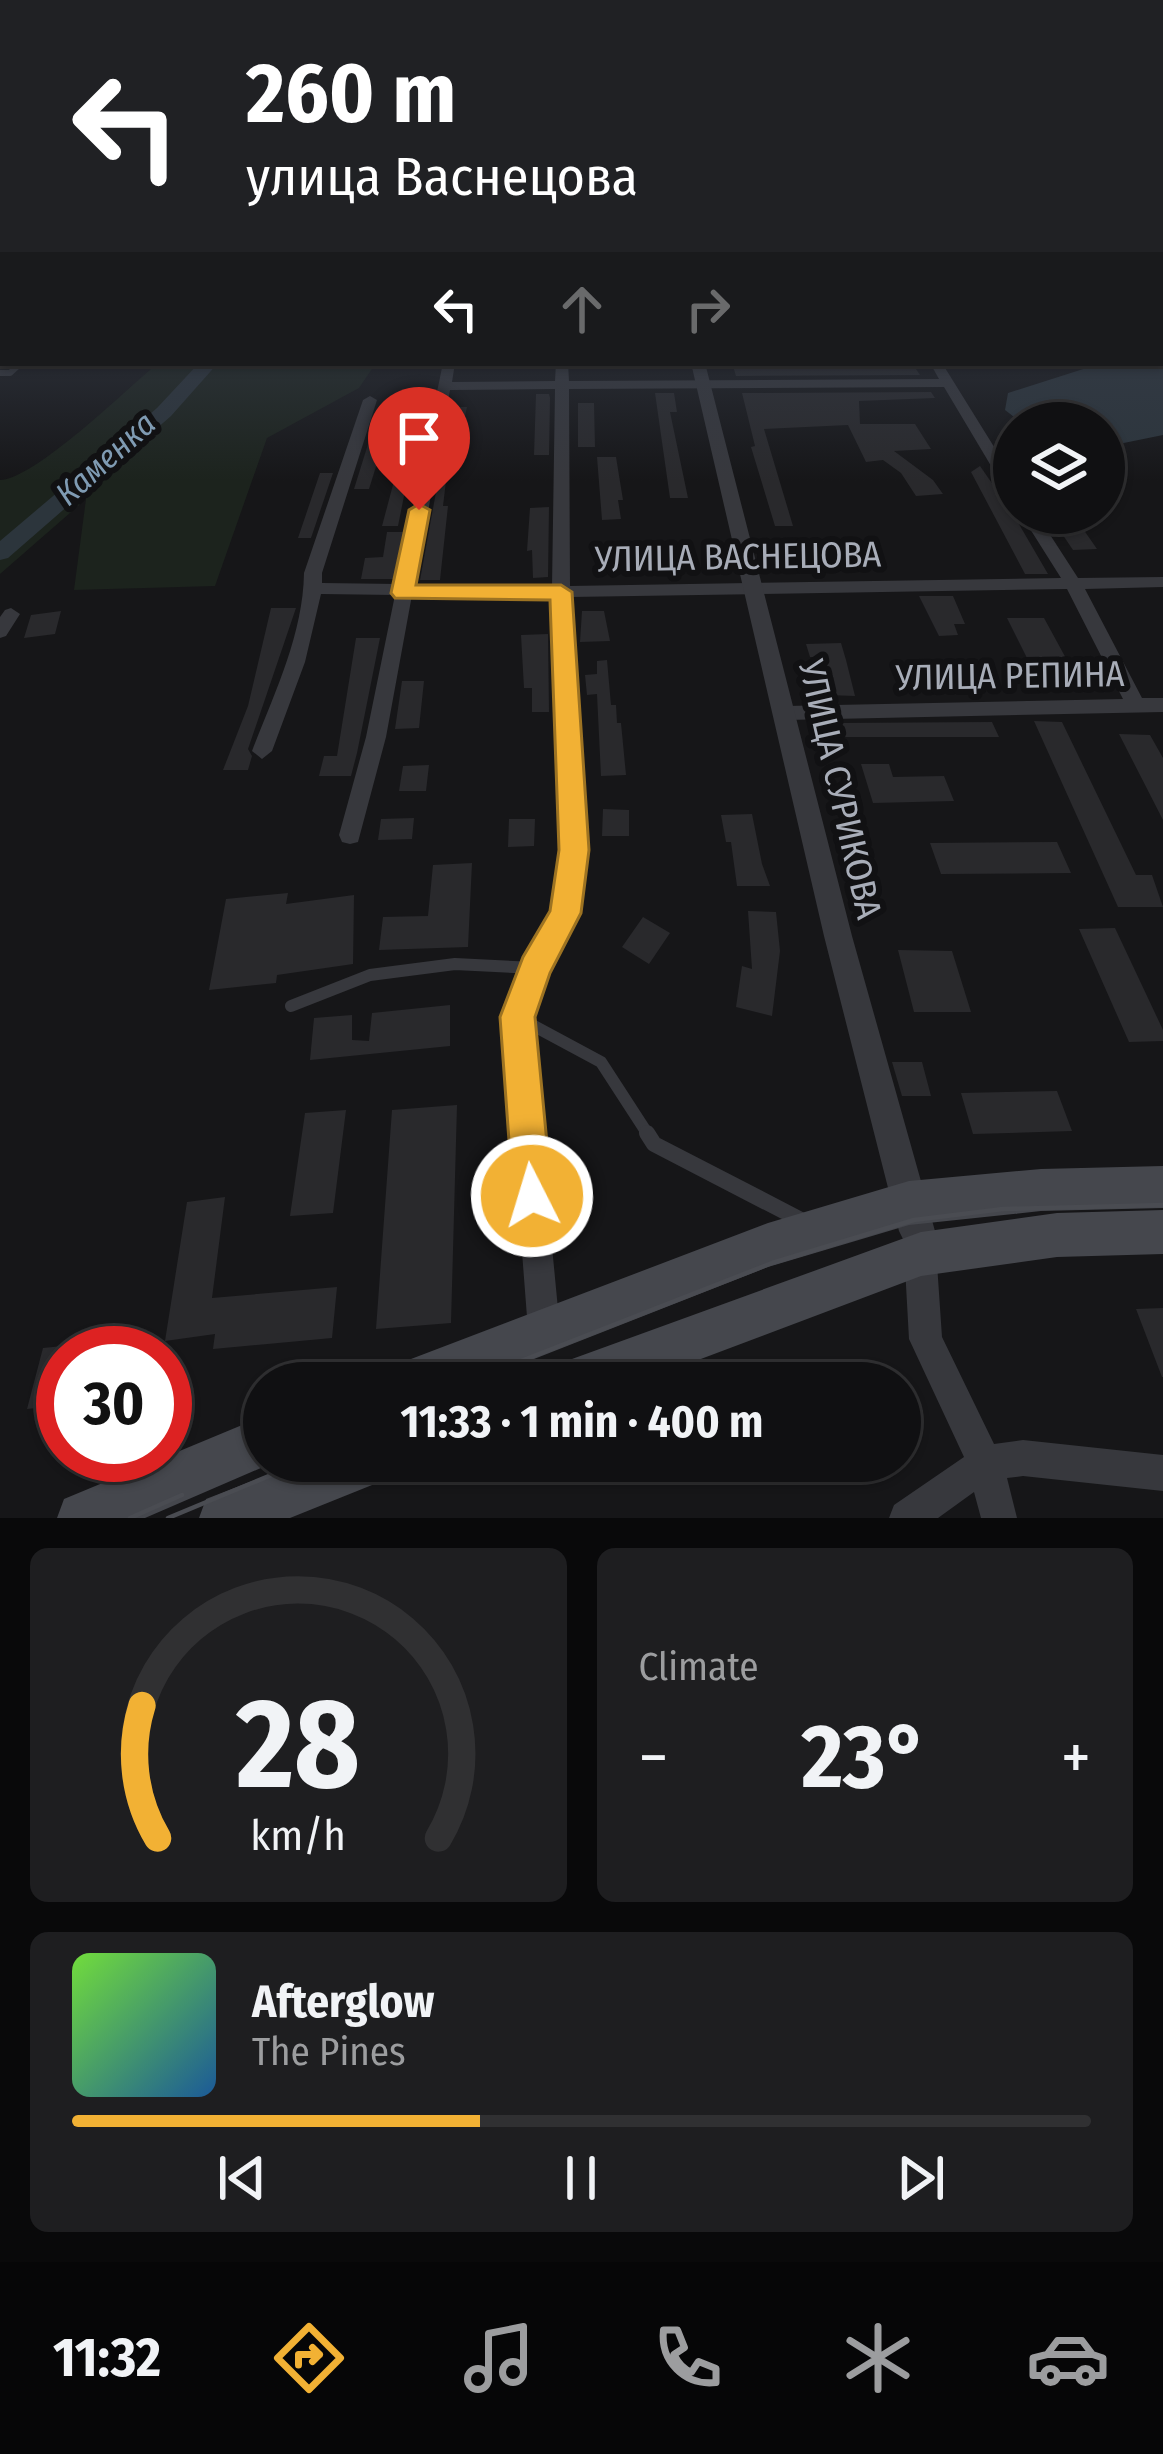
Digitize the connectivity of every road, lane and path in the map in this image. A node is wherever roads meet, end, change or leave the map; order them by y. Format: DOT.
graph roads {
  1 [pos="448,366"];
  2 [pos="938,366"];
  3 [pos="562,375"];
  4 [pos="701,375"];
  5 [pos="948,382"];
  6 [pos="444,386"];
  7 [pos="370,400"];
  8 [pos="993,456"];
  9 [pos="1042,534"];
  10 [pos="1163,581"];
  11 [pos="1073,583"];
  12 [pos="315,588"];
  13 [pos="756,589"];
  14 [pos="561,592"];
  15 [pos="403,593"];
  16 [pos="11,614"];
  17 [pos="0,632"];
  18 [pos="1136,704"];
  19 [pos="1163,705"];
  20 [pos="786,713"];
  21 [pos="262,751"];
  22 [pos="350,835"];
  23 [pos="535,968"];
  24 [pos="291,1006"];
  25 [pos="518,1017"];
  26 [pos="1163,1187"];
  27 [pos="820,1229"];
  28 [pos="916,1230"];
  29 [pos="1163,1232"];
  30 [pos="544,1330"];
  31 [pos="464,1362"];
  32 [pos="619,1362"];
  33 [pos="243,1450"];
  34 [pos="985,1463"];
  35 [pos="1163,1473"];
  36 [pos="316,1482"];
  37 [pos="83,1518"];
  38 [pos="225,1518"];
  39 [pos="907,1518"];
  40 [pos="999,1518"];
  1 -- 6 [label="street"];
  2 -- 5 [label="street"];
  3 -- 4 [label="street"];
  3 -- 6 [label="street"];
  3 -- 14 [label="street"];
  4 -- 5 [label="street"];
  4 -- 13 [label="street, УЛИЦА СУРИКОВА"];
  5 -- 8 [label="street"];
  6 -- 15 [label="street"];
  7 -- 12 [label="street"];
  9 -- 11 [label="street"];
  10 -- 11 [label="street, УЛИЦА ВАСНЕЦОВА"];
  11 -- 13 [label="street, УЛИЦА ВАСНЕЦОВА"];
  11 -- 18 [label="street"];
  12 -- 15 [label="street, УЛИЦА ВАСНЕЦОВА"];
  12 -- 21 [label="street"];
  13 -- 14 [label="street, УЛИЦА ВАСНЕЦОВА"];
  13 -- 20 [label="street, УЛИЦА СУРИКОВА"];
  14 -- 15 [label="street, УЛИЦА ВАСНЕЦОВА"];
  14 -- 23 [label="street"];
  15 -- 22 [label="street"];
  16 -- 17 [label="street"];
  18 -- 19 [label="street, УЛИЦА РЕПИНА"];
  18 -- 20 [label="street, УЛИЦА РЕПИНА"];
  20 -- 28 [label="street, УЛИЦА СУРИКОВА"];
  23 -- 24 [label="lane"];
  23 -- 25 [label="street"];
  25 -- 27 [label="lane"];
  25 -- 30 [label="street"];
  26 -- 28 [label="main road"];
  27 -- 28 [label="main road"];
  27 -- 30 [label="main road"];
  28 -- 29 [label="main road"];
  28 -- 32 [label="main road"];
  28 -- 34 [label="street"];
  30 -- 31 [label="main road"];
  33 -- 37 [label="main road"];
  34 -- 35 [label="street"];
  34 -- 39 [label="street"];
  34 -- 40 [label="street"];
  36 -- 38 [label="main road"];
}
